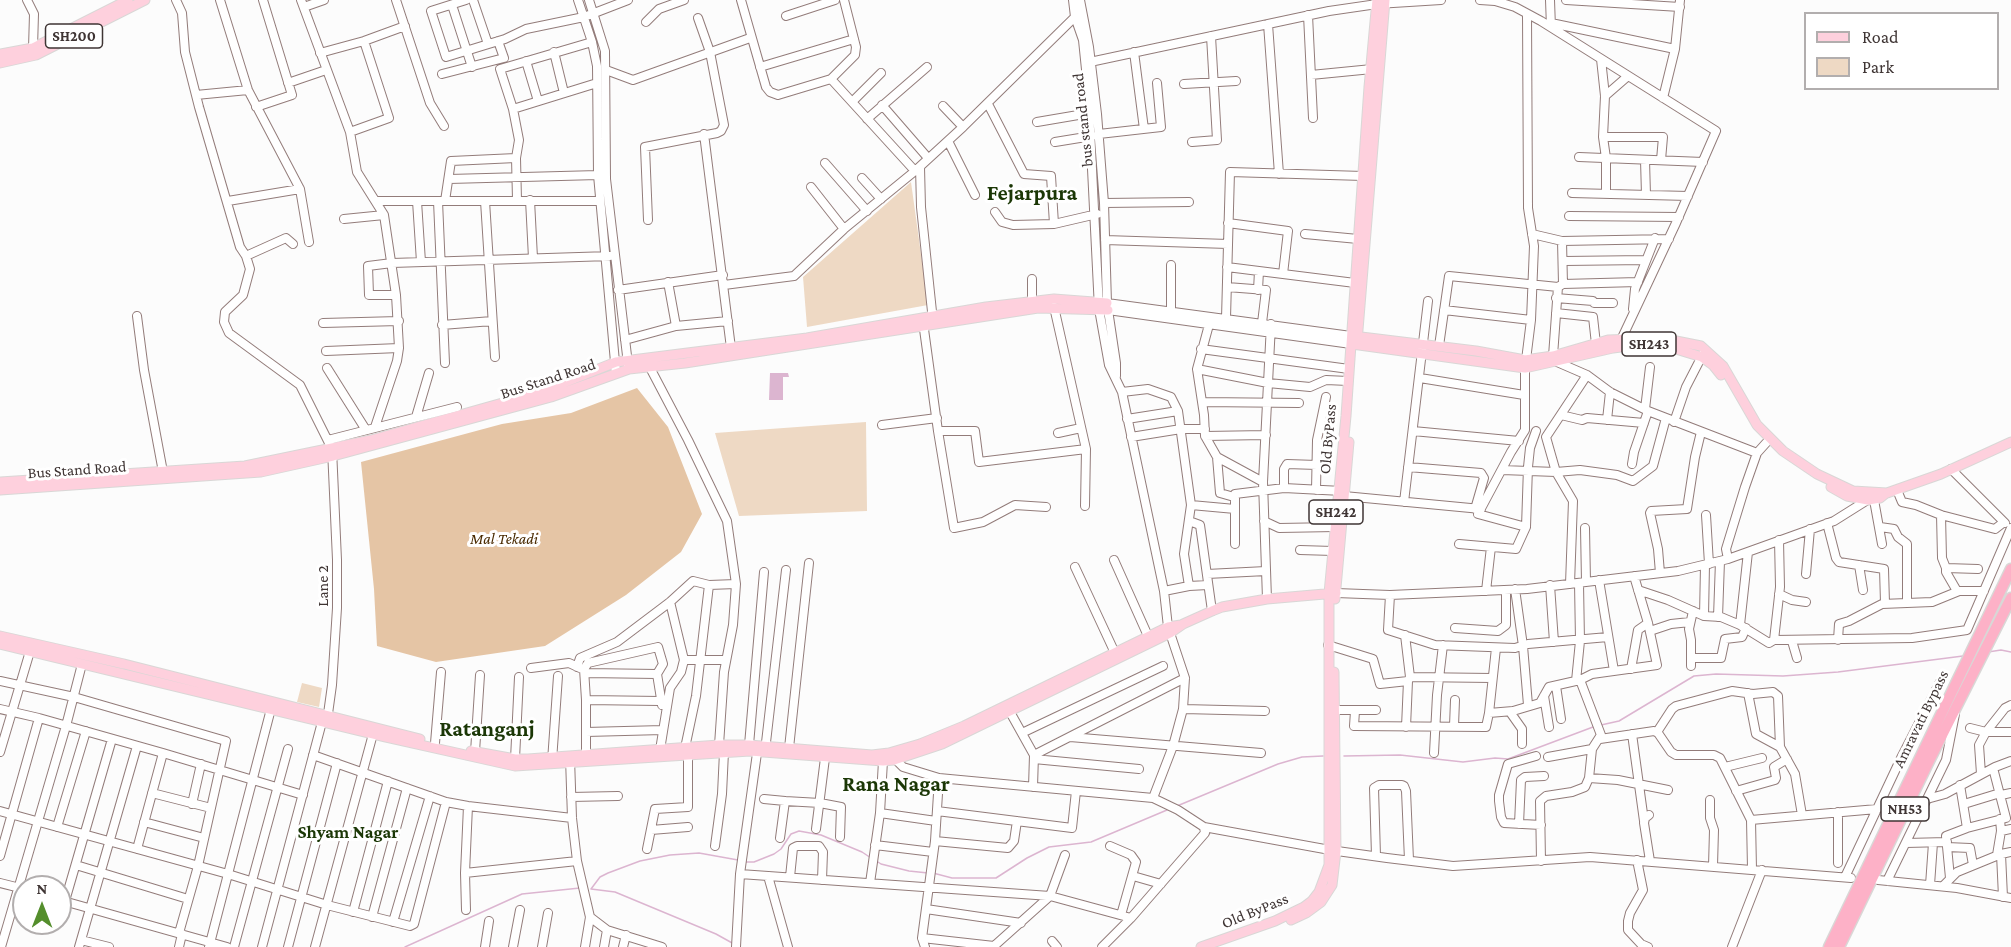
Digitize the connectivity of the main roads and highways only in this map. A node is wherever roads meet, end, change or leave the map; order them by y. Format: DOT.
graph roads {
  1 [pos="128,0"];
  2 [pos="141,1"];
  3 [pos="1381,2"];
  4 [pos="0,54"];
  5 [pos="0,63"];
  6 [pos="1373,87"];
  7 [pos="933,320"];
  8 [pos="922,322"];
  9 [pos="1354,340"];
  10 [pos="1423,349"];
  11 [pos="1704,353"];
  12 [pos="1555,359"];
  13 [pos="647,362"];
  14 [pos="1525,364"];
  15 [pos="628,365"];
  16 [pos="2011,442"];
  17 [pos="331,448"];
  18 [pos="0,482"];
  19 [pos="0,490"];
  20 [pos="1342,493"];
  21 [pos="1872,498"];
  22 [pos="2011,569"];
  23 [pos="1332,593"];
  24 [pos="2011,598"];
  25 [pos="1169,630"];
  26 [pos="0,636"];
  27 [pos="0,644"];
  28 [pos="31,646"];
  29 [pos="1331,646"];
  30 [pos="272,705"];
  31 [pos="326,720"];
  32 [pos="759,748"];
  33 [pos="687,751"];
  34 [pos="586,758"];
  35 [pos="889,758"];
  36 [pos="552,761"];
  37 [pos="1333,851"];
  38 [pos="1201,947"];
  39 [pos="1218,947"];
  40 [pos="1829,947"];
  41 [pos="1839,947"];
  1 -- 4 [label="main road, SH200"];
  2 -- 5 [label="main road, SH200"];
  3 -- 6 [label="main road"];
  3 -- 6 [label="main road, Old ByPass / SH242"];
  6 -- 9 [label="main road"];
  6 -- 9 [label="main road, Old ByPass / SH242"];
  7 -- 7 [label="main road, Bus Stand Road"];
  7 -- 8 [label="main road, Bus Stand Road"];
  8 -- 13 [label="main road, Bus Stand Road"];
  8 -- 13 [label="main road, Bus Stand Road"];
  9 -- 10 [label="main road, SH243"];
  9 -- 20 [label="main road"];
  9 -- 20 [label="main road, Old ByPass / SH242"];
  10 -- 14 [label="main road, SH243"];
  10 -- 14 [label="main road, SH243"];
  11 -- 12 [label="main road, SH243"];
  11 -- 12 [label="main road, SH243"];
  11 -- 21 [label="main road, SH243"];
  11 -- 21 [label="main road, SH243"];
  12 -- 14 [label="main road, SH243"];
  13 -- 15 [label="main road, Bus Stand Road"];
  15 -- 17 [label="main road, Bus Stand Road"];
  15 -- 17 [label="main road, Bus Stand Road"];
  16 -- 21 [label="main road, SH243"];
  17 -- 18 [label="main road, Bus Stand Road"];
  17 -- 19 [label="main road, Bus Stand Road"];
  20 -- 23 [label="main road"];
  20 -- 23 [label="main road, Old ByPass / SH242"];
  22 -- 40 [label="highway, Amravati Bypass / NH53"];
  23 -- 25 [label="main road"];
  23 -- 29 [label="main road, Old ByPass / SH242"];
  24 -- 41 [label="highway, Amravati Bypass / NH53"];
  25 -- 35 [label="main road"];
  25 -- 35 [label="main road"];
  26 -- 28 [label="main road"];
  27 -- 28 [label="main road"];
  28 -- 30 [label="main road"];
  28 -- 30 [label="main road"];
  29 -- 37 [label="main road, Old ByPass / SH242"];
  29 -- 37 [label="main road"];
  30 -- 31 [label="main road"];
  31 -- 36 [label="main road"];
  31 -- 36 [label="main road"];
  32 -- 33 [label="main road"];
  32 -- 35 [label="main road"];
  32 -- 35 [label="main road"];
  33 -- 34 [label="main road"];
  33 -- 34 [label="main road"];
  34 -- 36 [label="main road"];
  37 -- 38 [label="main road, Old ByPass / SH242"];
  37 -- 39 [label="main road, Old ByPass / SH242"];
}
